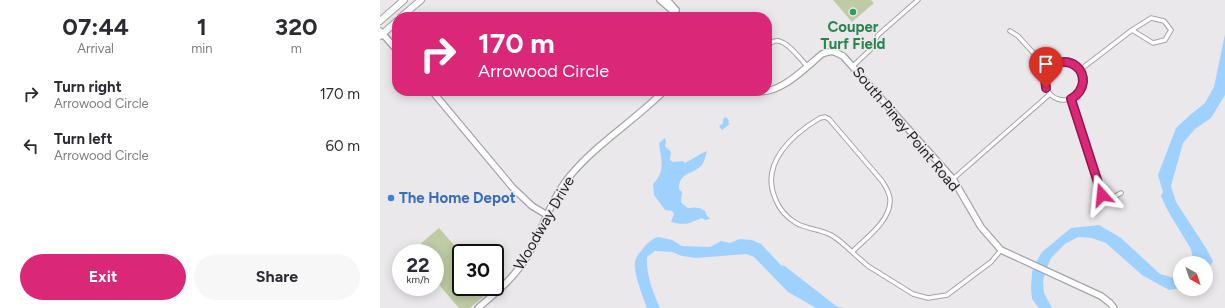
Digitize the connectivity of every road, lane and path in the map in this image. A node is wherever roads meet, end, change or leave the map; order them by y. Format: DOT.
graph roads {
  1 [pos="404,0"];
  2 [pos="421,0"];
  3 [pos="660,0"];
  4 [pos="667,0"];
  5 [pos="918,0"];
  6 [pos="407,12"];
  7 [pos="675,12"];
  8 [pos="677,12"];
  9 [pos="380,21"];
  10 [pos="392,25"];
  11 [pos="1132,30"];
  12 [pos="1010,31"];
  13 [pos="381,34"];
  14 [pos="772,42"];
  15 [pos="392,45"];
  16 [pos="808,66"];
  17 [pos="853,66"];
  18 [pos="1048,69"];
  19 [pos="1080,70"];
  20 [pos="772,90"];
  21 [pos="1050,94"];
  22 [pos="436,96"];
  23 [pos="658,96"];
  24 [pos="1071,99"];
  25 [pos="953,179"];
  26 [pos="1121,193"];
  27 [pos="546,215"];
  28 [pos="1001,250"];
  29 [pos="852,252"];
  30 [pos="478,308"];
  31 [pos="1114,308"];
  1 -- 9 [label="main road"];
  2 -- 6 [label="main road"];
  3 -- 7 [label="street"];
  4 -- 8 [label="street"];
  5 -- 17 [label="street"];
  10 -- 13 [label="main road"];
  11 -- 11 [label="street"];
  11 -- 19 [label="street"];
  12 -- 18 [label="street"];
  13 -- 15 [label="street"];
  14 -- 16 [label="street"];
  16 -- 17 [label="street, South Piney Point Road"];
  16 -- 20 [label="street, South Piney Point Road"];
  17 -- 25 [label="street, South Piney Point Road"];
  18 -- 19 [label="street"];
  18 -- 21 [label="street"];
  19 -- 24 [label="street"];
  21 -- 24 [label="street"];
  21 -- 25 [label="street"];
  22 -- 27 [label="street"];
  23 -- 27 [label="street, Woodway Drive"];
  24 -- 26 [label="street"];
  25 -- 28 [label="street, South Piney Point Road"];
  27 -- 30 [label="street, Woodway Drive"];
  28 -- 29 [label="street"];
  28 -- 31 [label="street, South Piney Point Road"];
  29 -- 29 [label="street"];
}
